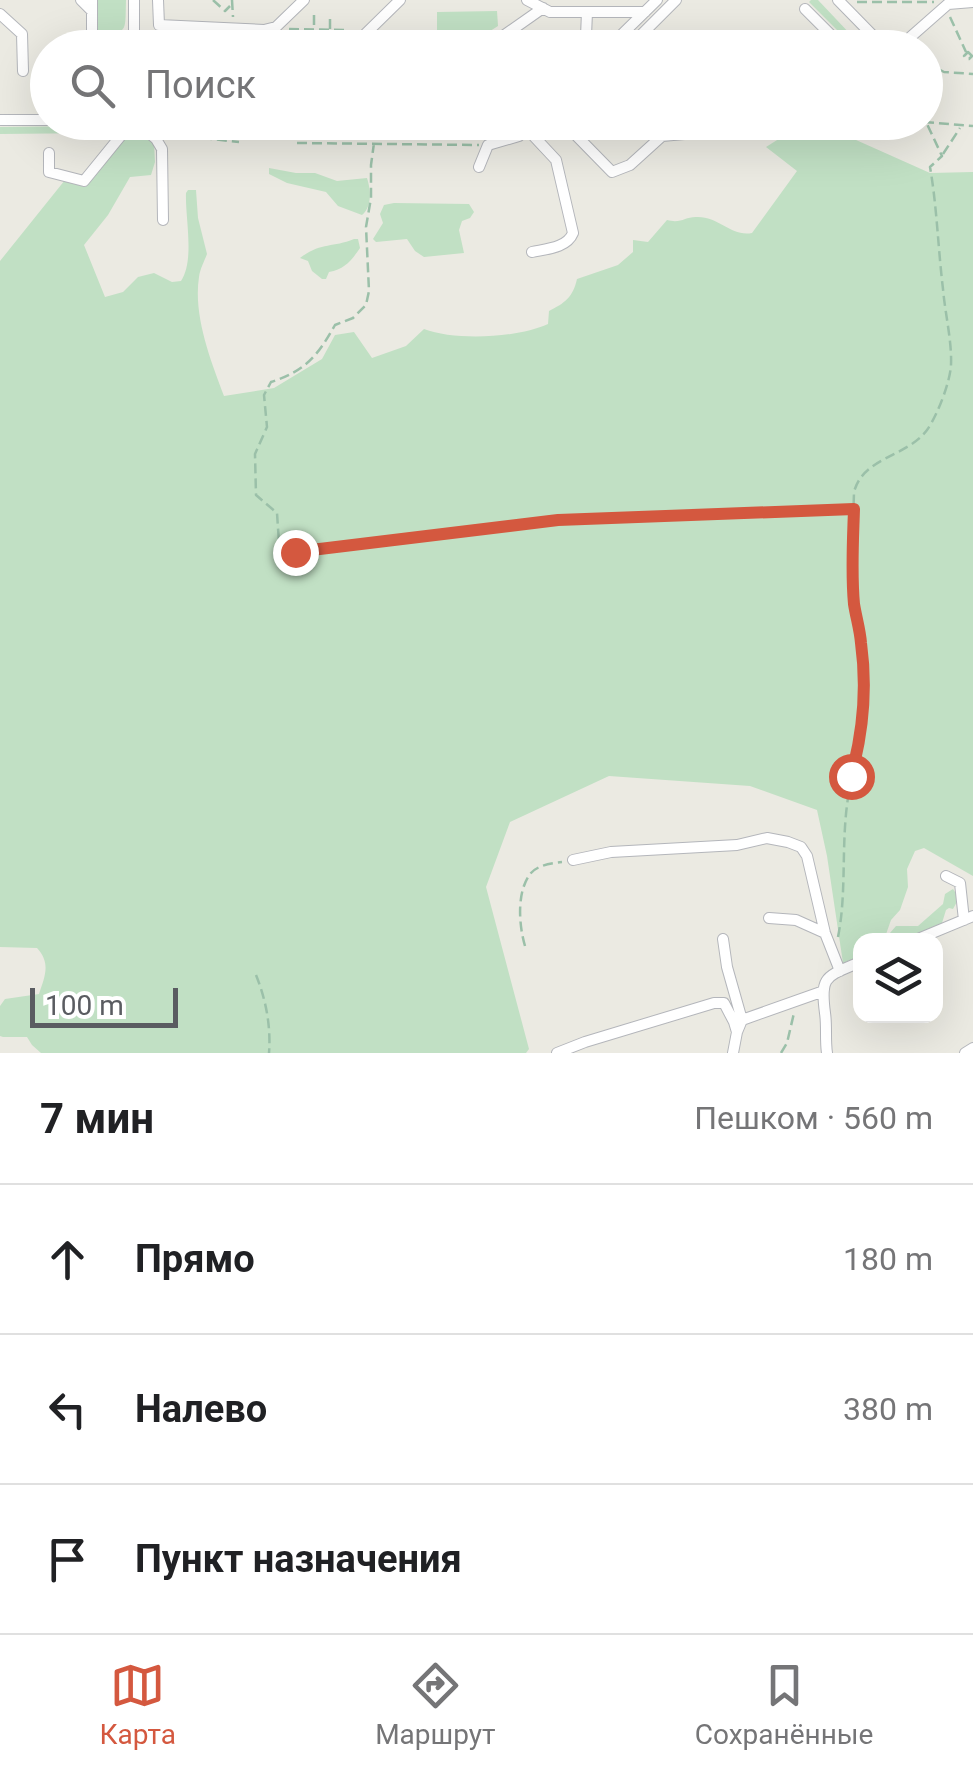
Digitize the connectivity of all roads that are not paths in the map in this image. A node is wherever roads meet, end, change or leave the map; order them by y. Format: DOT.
graph roads {
  1 [pos="80,0"];
  2 [pos="134,0"];
  3 [pos="158,0"];
  4 [pos="304,0"];
  5 [pos="400,0"];
  6 [pos="527,0"];
  7 [pos="658,0"];
  8 [pos="676,0"];
  9 [pos="839,1"];
  10 [pos="973,2"];
  11 [pos="945,4"];
  12 [pos="92,6"];
  13 [pos="542,8"];
  14 [pos="805,9"];
  15 [pos="587,12"];
  16 [pos="645,12"];
  17 [pos="0,14"];
  18 [pos="158,25"];
  19 [pos="131,26"];
  20 [pos="132,30"];
  21 [pos="264,30"];
  22 [pos="369,30"];
  23 [pos="511,30"];
  24 [pos="586,30"];
  25 [pos="626,30"];
  26 [pos="646,30"];
  27 [pos="826,30"];
  28 [pos="867,30"];
  29 [pos="917,30"];
  30 [pos="23,71"];
  31 [pos="0,120"];
  32 [pos="30,120"];
  33 [pos="119,140"];
  34 [pos="157,140"];
  35 [pos="505,140"];
  36 [pos="541,140"];
  37 [pos="581,140"];
  38 [pos="658,140"];
  39 [pos="49,154"];
  40 [pos="479,166"];
  41 [pos="163,220"];
  42 [pos="532,252"];
  43 [pos="574,860"];
  44 [pos="946,876"];
  45 [pos="768,918"];
  46 [pos="968,918"];
  47 [pos="825,933"];
  48 [pos="930,933"];
  49 [pos="723,939"];
  50 [pos="853,965"];
  51 [pos="840,971"];
  52 [pos="821,992"];
  53 [pos="742,1020"];
  54 [pos="736,1032"];
  55 [pos="973,1048"];
  56 [pos="558,1053"];
  57 [pos="733,1053"];
  58 [pos="827,1053"];
  59 [pos="965,1053"];
  1 -- 12 [label="street"];
  2 -- 19 [label="street"];
  3 -- 18 [label="street"];
  4 -- 21 [label="street"];
  5 -- 22 [label="street"];
  6 -- 13 [label="street"];
  7 -- 16 [label="street"];
  8 -- 26 [label="street"];
  9 -- 28 [label="street"];
  10 -- 11 [label="street"];
  11 -- 29 [label="street"];
  13 -- 15 [label="street"];
  13 -- 23 [label="street"];
  14 -- 27 [label="street"];
  15 -- 16 [label="street"];
  15 -- 24 [label="street"];
  16 -- 25 [label="street"];
  17 -- 30 [label="street"];
  18 -- 19 [label="street"];
  18 -- 21 [label="street"];
  19 -- 20 [label="street"];
  31 -- 32 [label="street"];
  33 -- 39 [label="street"];
  34 -- 41 [label="street"];
  35 -- 40 [label="street"];
  36 -- 42 [label="street"];
  37 -- 38 [label="street"];
  43 -- 47 [label="street"];
  44 -- 46 [label="street"];
  45 -- 47 [label="street"];
  46 -- 48 [label="street"];
  47 -- 51 [label="street"];
  49 -- 53 [label="street"];
  50 -- 51 [label="street"];
  51 -- 52 [label="street"];
  52 -- 53 [label="street"];
  52 -- 58 [label="street"];
  53 -- 54 [label="street"];
  54 -- 56 [label="street"];
  54 -- 57 [label="street"];
  55 -- 59 [label="street"];
}
